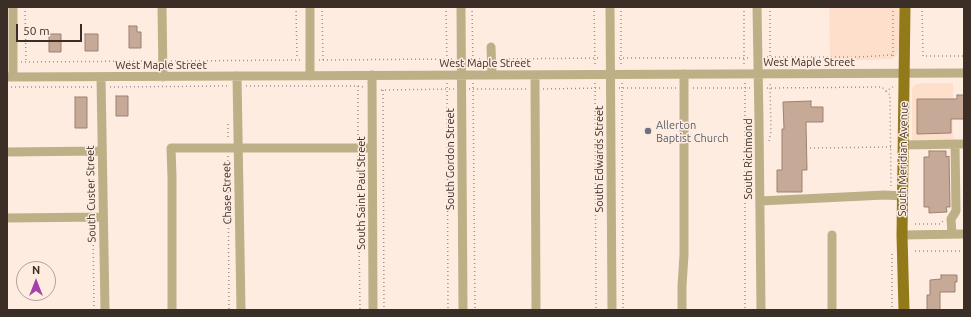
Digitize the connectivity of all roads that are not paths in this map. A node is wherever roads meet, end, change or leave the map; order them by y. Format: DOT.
graph roads {
  1 [pos="13,7"];
  2 [pos="162,7"];
  3 [pos="310,7"];
  4 [pos="461,7"];
  5 [pos="610,7"];
  6 [pos="758,7"];
  7 [pos="905,7"];
  8 [pos="492,47"];
  9 [pos="964,73"];
  10 [pos="611,74"];
  11 [pos="684,74"];
  12 [pos="759,74"];
  13 [pos="904,74"];
  14 [pos="372,75"];
  15 [pos="461,75"];
  16 [pos="492,75"];
  17 [pos="535,75"];
  18 [pos="237,76"];
  19 [pos="310,76"];
  20 [pos="10,77"];
  21 [pos="101,77"];
  22 [pos="163,77"];
  23 [pos="960,144"];
  24 [pos="903,145"];
  25 [pos="238,148"];
  26 [pos="372,148"];
  27 [pos="102,151"];
  28 [pos="7,152"];
  29 [pos="903,196"];
  30 [pos="760,201"];
  31 [pos="103,217"];
  32 [pos="7,218"];
  33 [pos="952,234"];
  34 [pos="964,234"];
  35 [pos="832,235"];
  36 [pos="902,235"];
  37 [pos="105,310"];
  38 [pos="172,310"];
  39 [pos="241,310"];
  40 [pos="373,310"];
  41 [pos="463,310"];
  42 [pos="536,310"];
  43 [pos="612,310"];
  44 [pos="682,310"];
  45 [pos="761,310"];
  46 [pos="832,310"];
  47 [pos="904,310"];
  1 -- 20 [label="street"];
  2 -- 22 [label="street"];
  3 -- 19 [label="street"];
  4 -- 15 [label="street, South Gordon Street"];
  5 -- 10 [label="street, South Edwards Street"];
  6 -- 12 [label="street, South Richmond"];
  7 -- 13 [label="main road, South Meridian Avenue"];
  8 -- 16 [label="street"];
  9 -- 13 [label="street, West Maple Street"];
  10 -- 11 [label="street, West Maple Street"];
  10 -- 17 [label="street, West Maple Street"];
  10 -- 43 [label="street, South Edwards Street"];
  11 -- 12 [label="street, West Maple Street"];
  11 -- 44 [label="street"];
  12 -- 13 [label="street, West Maple Street"];
  12 -- 30 [label="street, South Richmond"];
  13 -- 24 [label="main road, South Meridian Avenue"];
  14 -- 15 [label="street, West Maple Street"];
  14 -- 19 [label="street, West Maple Street"];
  14 -- 26 [label="street, South Saint Paul Street"];
  15 -- 16 [label="street, West Maple Street"];
  15 -- 41 [label="street, South Gordon Street"];
  16 -- 17 [label="street, West Maple Street"];
  17 -- 42 [label="street"];
  18 -- 19 [label="street, West Maple Street"];
  18 -- 22 [label="street, West Maple Street"];
  18 -- 25 [label="street, Chase Street"];
  20 -- 21 [label="street, West Maple Street"];
  21 -- 22 [label="street, West Maple Street"];
  21 -- 27 [label="street, South Custer Street"];
  23 -- 24 [label="street"];
  23 -- 33 [label="street"];
  24 -- 29 [label="main road, South Meridian Avenue"];
  25 -- 26 [label="street"];
  25 -- 38 [label="street"];
  25 -- 39 [label="street, Chase Street"];
  26 -- 40 [label="street, South Saint Paul Street"];
  27 -- 28 [label="street"];
  27 -- 31 [label="street, South Custer Street"];
  29 -- 30 [label="street"];
  29 -- 36 [label="main road, South Meridian Avenue"];
  30 -- 45 [label="street, South Richmond"];
  31 -- 32 [label="street"];
  31 -- 37 [label="street, South Custer Street"];
  33 -- 34 [label="street"];
  33 -- 36 [label="street"];
  35 -- 46 [label="street"];
  36 -- 47 [label="main road, South Meridian Avenue"];
}
